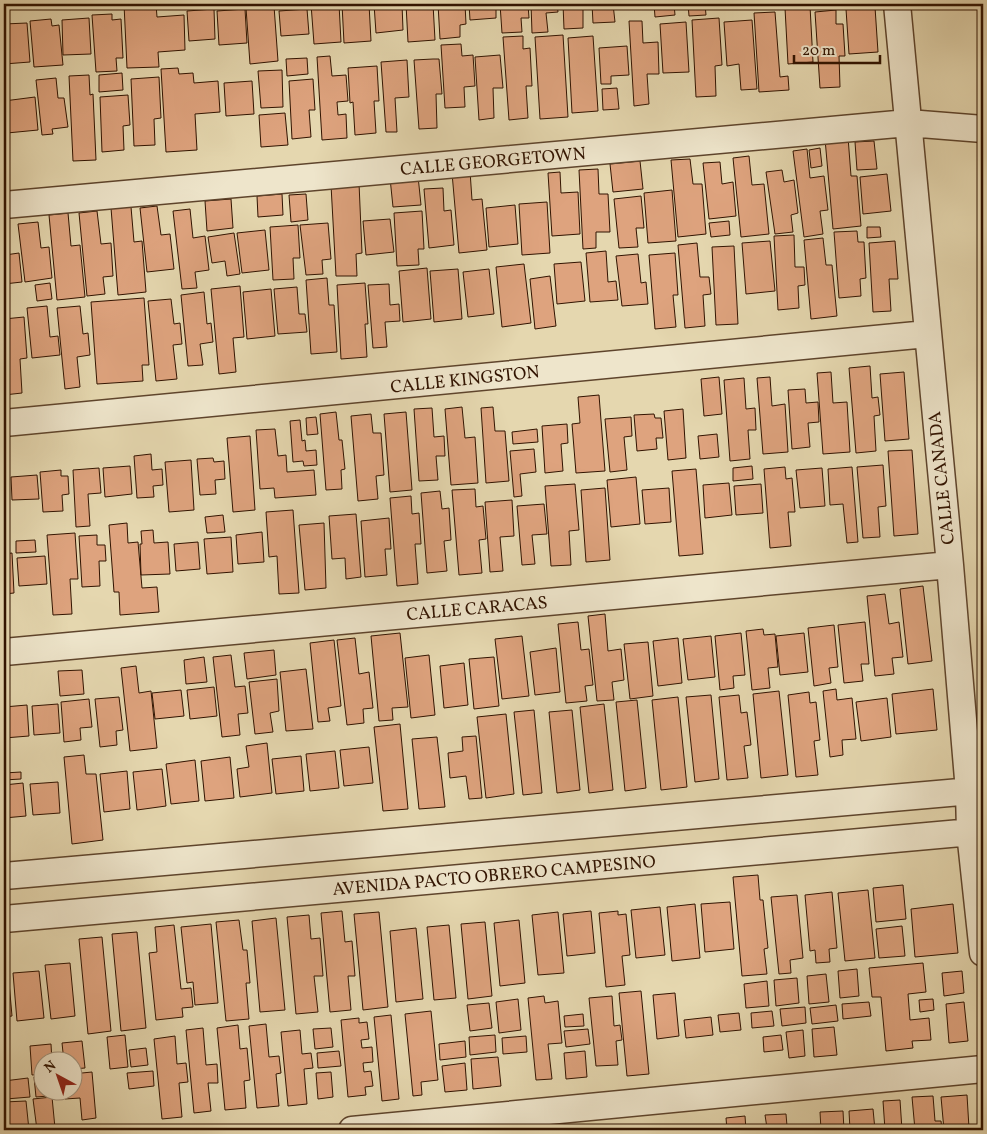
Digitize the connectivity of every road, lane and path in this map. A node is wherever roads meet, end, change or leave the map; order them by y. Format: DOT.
graph roads {
  1 [pos="897,4"];
  2 [pos="908,123"];
  3 [pos="983,128"];
  4 [pos="4,205"];
  5 [pos="927,334"];
  6 [pos="4,424"];
  7 [pos="950,565"];
  8 [pos="4,652"];
  9 [pos="976,791"];
  10 [pos="977,832"];
  11 [pos="4,876"];
  12 [pos="4,919"];
  13 [pos="983,953"];
  14 [pos="983,1069"];
  15 [pos="352,1130"];
  1 -- 2 [label="street, CALLE CANADA"];
  2 -- 3 [label="street, CALLE GEORGETOWN"];
  2 -- 4 [label="street, CALLE GEORGETOWN"];
  2 -- 5 [label="street, CALLE CANADA"];
  5 -- 6 [label="street, CALLE KINGSTON"];
  5 -- 7 [label="street, CALLE CANADA"];
  7 -- 8 [label="street, CALLE CARACAS"];
  7 -- 9 [label="street, CALLE CANADA"];
  9 -- 10 [label="street, CALLE CANADA"];
  9 -- 11 [label="street"];
  10 -- 12 [label="street, AVENIDA PACTO OBRERO CAMPESINO"];
  10 -- 13 [label="street, CALLE CANADA"];
  14 -- 15 [label="street"];
}
